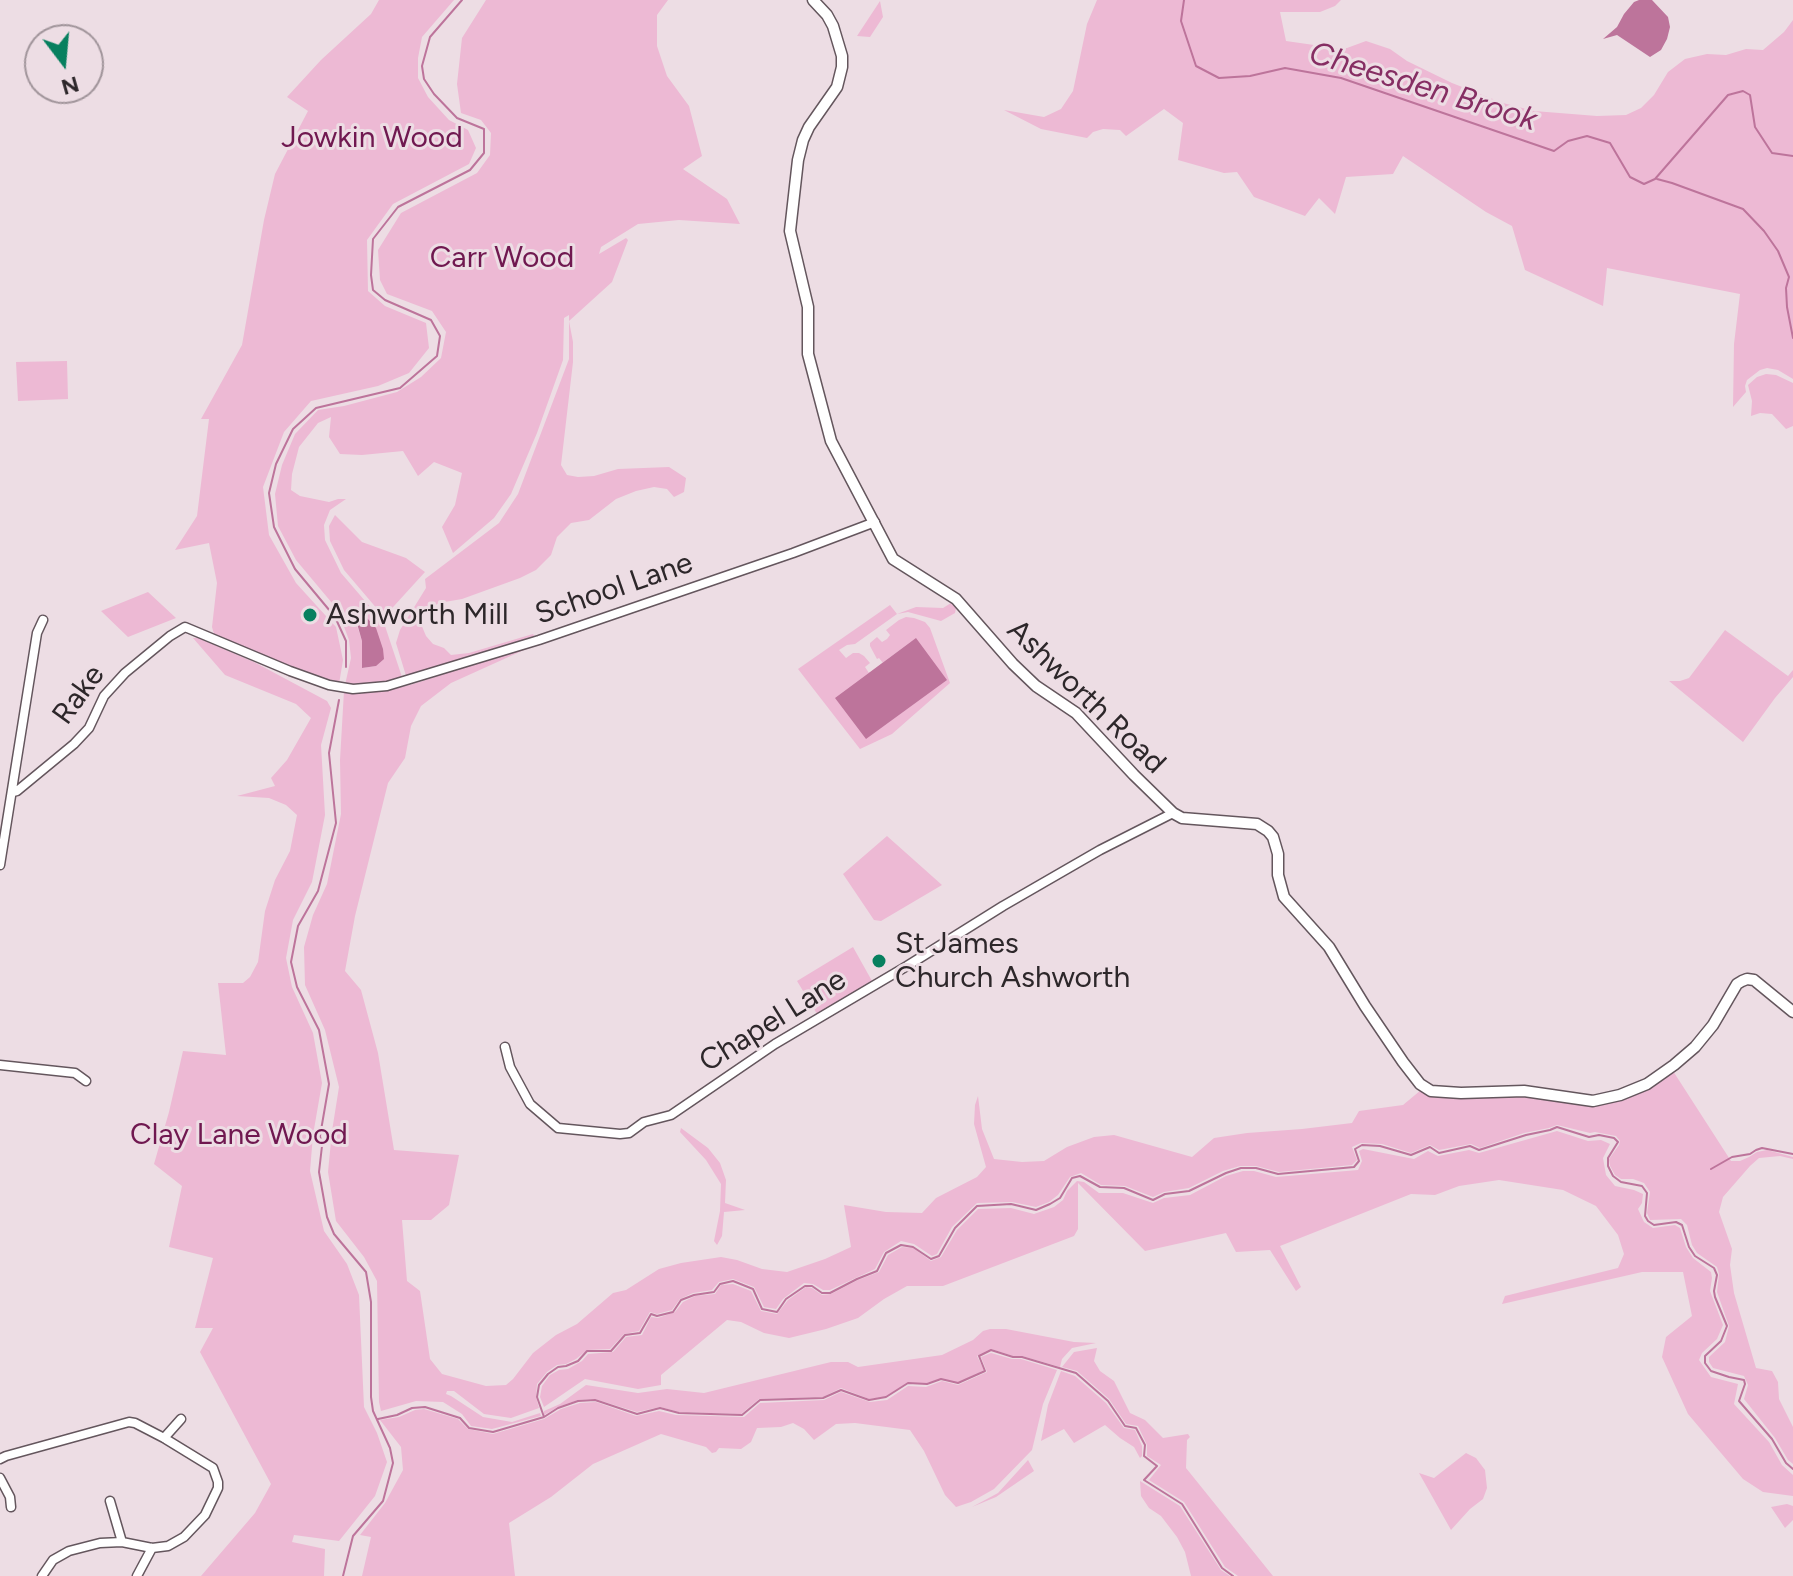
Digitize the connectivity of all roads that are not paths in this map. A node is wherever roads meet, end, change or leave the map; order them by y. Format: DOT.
graph roads {
  1 [pos="813,0"];
  2 [pos="875,522"];
  3 [pos="43,620"];
  4 [pos="185,627"];
  5 [pos="13,792"];
  6 [pos="1173,813"];
  7 [pos="0,865"];
  8 [pos="1793,1012"];
  9 [pos="505,1047"];
  10 [pos="0,1065"];
  11 [pos="86,1081"];
  12 [pos="181,1419"];
  13 [pos="164,1438"];
  14 [pos="0,1459"];
  15 [pos="0,1478"];
  16 [pos="110,1501"];
  17 [pos="11,1507"];
  18 [pos="122,1542"];
  19 [pos="152,1548"];
  20 [pos="42,1576"];
  21 [pos="137,1576"];
  1 -- 2 [label="street, Ashworth Road"];
  2 -- 4 [label="street, School Lane"];
  2 -- 6 [label="street, Ashworth Road"];
  3 -- 5 [label="street"];
  4 -- 5 [label="street, Rake"];
  5 -- 7 [label="street"];
  6 -- 8 [label="street, Ashworth Road"];
  6 -- 9 [label="street, Chapel Lane"];
  10 -- 11 [label="street"];
  12 -- 13 [label="street"];
  13 -- 14 [label="street"];
  13 -- 19 [label="street"];
  15 -- 17 [label="street"];
  16 -- 18 [label="street"];
  18 -- 19 [label="street"];
  18 -- 20 [label="street"];
  19 -- 21 [label="street"];
}
